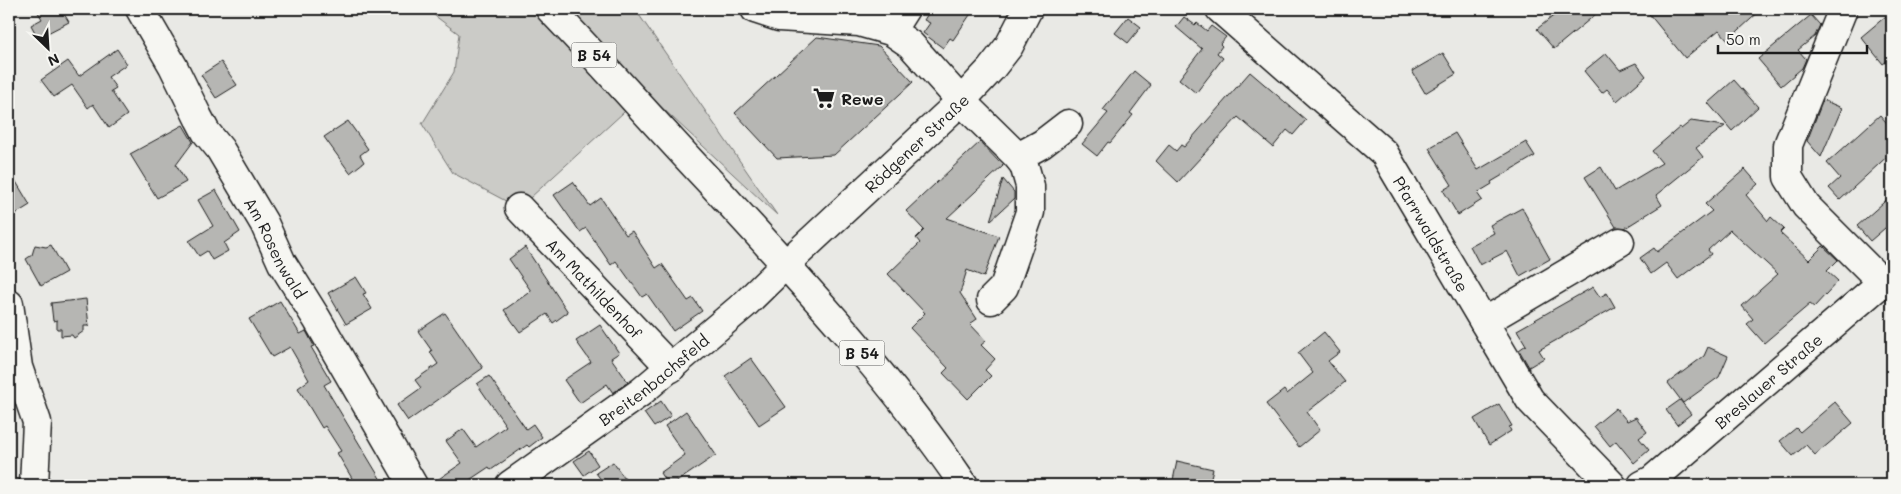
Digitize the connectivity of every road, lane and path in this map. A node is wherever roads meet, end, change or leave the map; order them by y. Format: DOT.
graph roads {
  1 [pos="140,9"];
  2 [pos="550,9"];
  3 [pos="755,9"];
  4 [pos="905,9"];
  5 [pos="1028,9"];
  6 [pos="1220,9"];
  7 [pos="1843,9"];
  8 [pos="890,31"];
  9 [pos="961,101"];
  10 [pos="1068,124"];
  11 [pos="1018,156"];
  12 [pos="519,208"];
  13 [pos="1620,242"];
  14 [pos="786,264"];
  15 [pos="1887,278"];
  16 [pos="991,300"];
  17 [pos="9,304"];
  18 [pos="1484,322"];
  19 [pos="671,368"];
  20 [pos="34,485"];
  21 [pos="413,485"];
  22 [pos="510,485"];
  23 [pos="964,485"];
  24 [pos="1612,485"];
  25 [pos="1642,485"];
  1 -- 21 [label="street, Am Rosenwald"];
  2 -- 14 [label="street, B 54"];
  3 -- 8 [label="street"];
  4 -- 8 [label="street"];
  5 -- 9 [label="street, Rödgener Straße"];
  6 -- 18 [label="street, Pfarrwaldstraße"];
  7 -- 15 [label="street"];
  8 -- 9 [label="street"];
  9 -- 11 [label="street"];
  9 -- 14 [label="street, Rödgener Straße"];
  10 -- 11 [label="street"];
  11 -- 16 [label="street"];
  12 -- 19 [label="street, Am Mathildenhof"];
  13 -- 18 [label="street"];
  14 -- 19 [label="street, Breitenbachsfeld"];
  14 -- 23 [label="street, B 54"];
  15 -- 25 [label="street, Breslauer Straße"];
  17 -- 20 [label="street"];
  18 -- 24 [label="street, Pfarrwaldstraße"];
  19 -- 22 [label="street, Breitenbachsfeld"];
}
